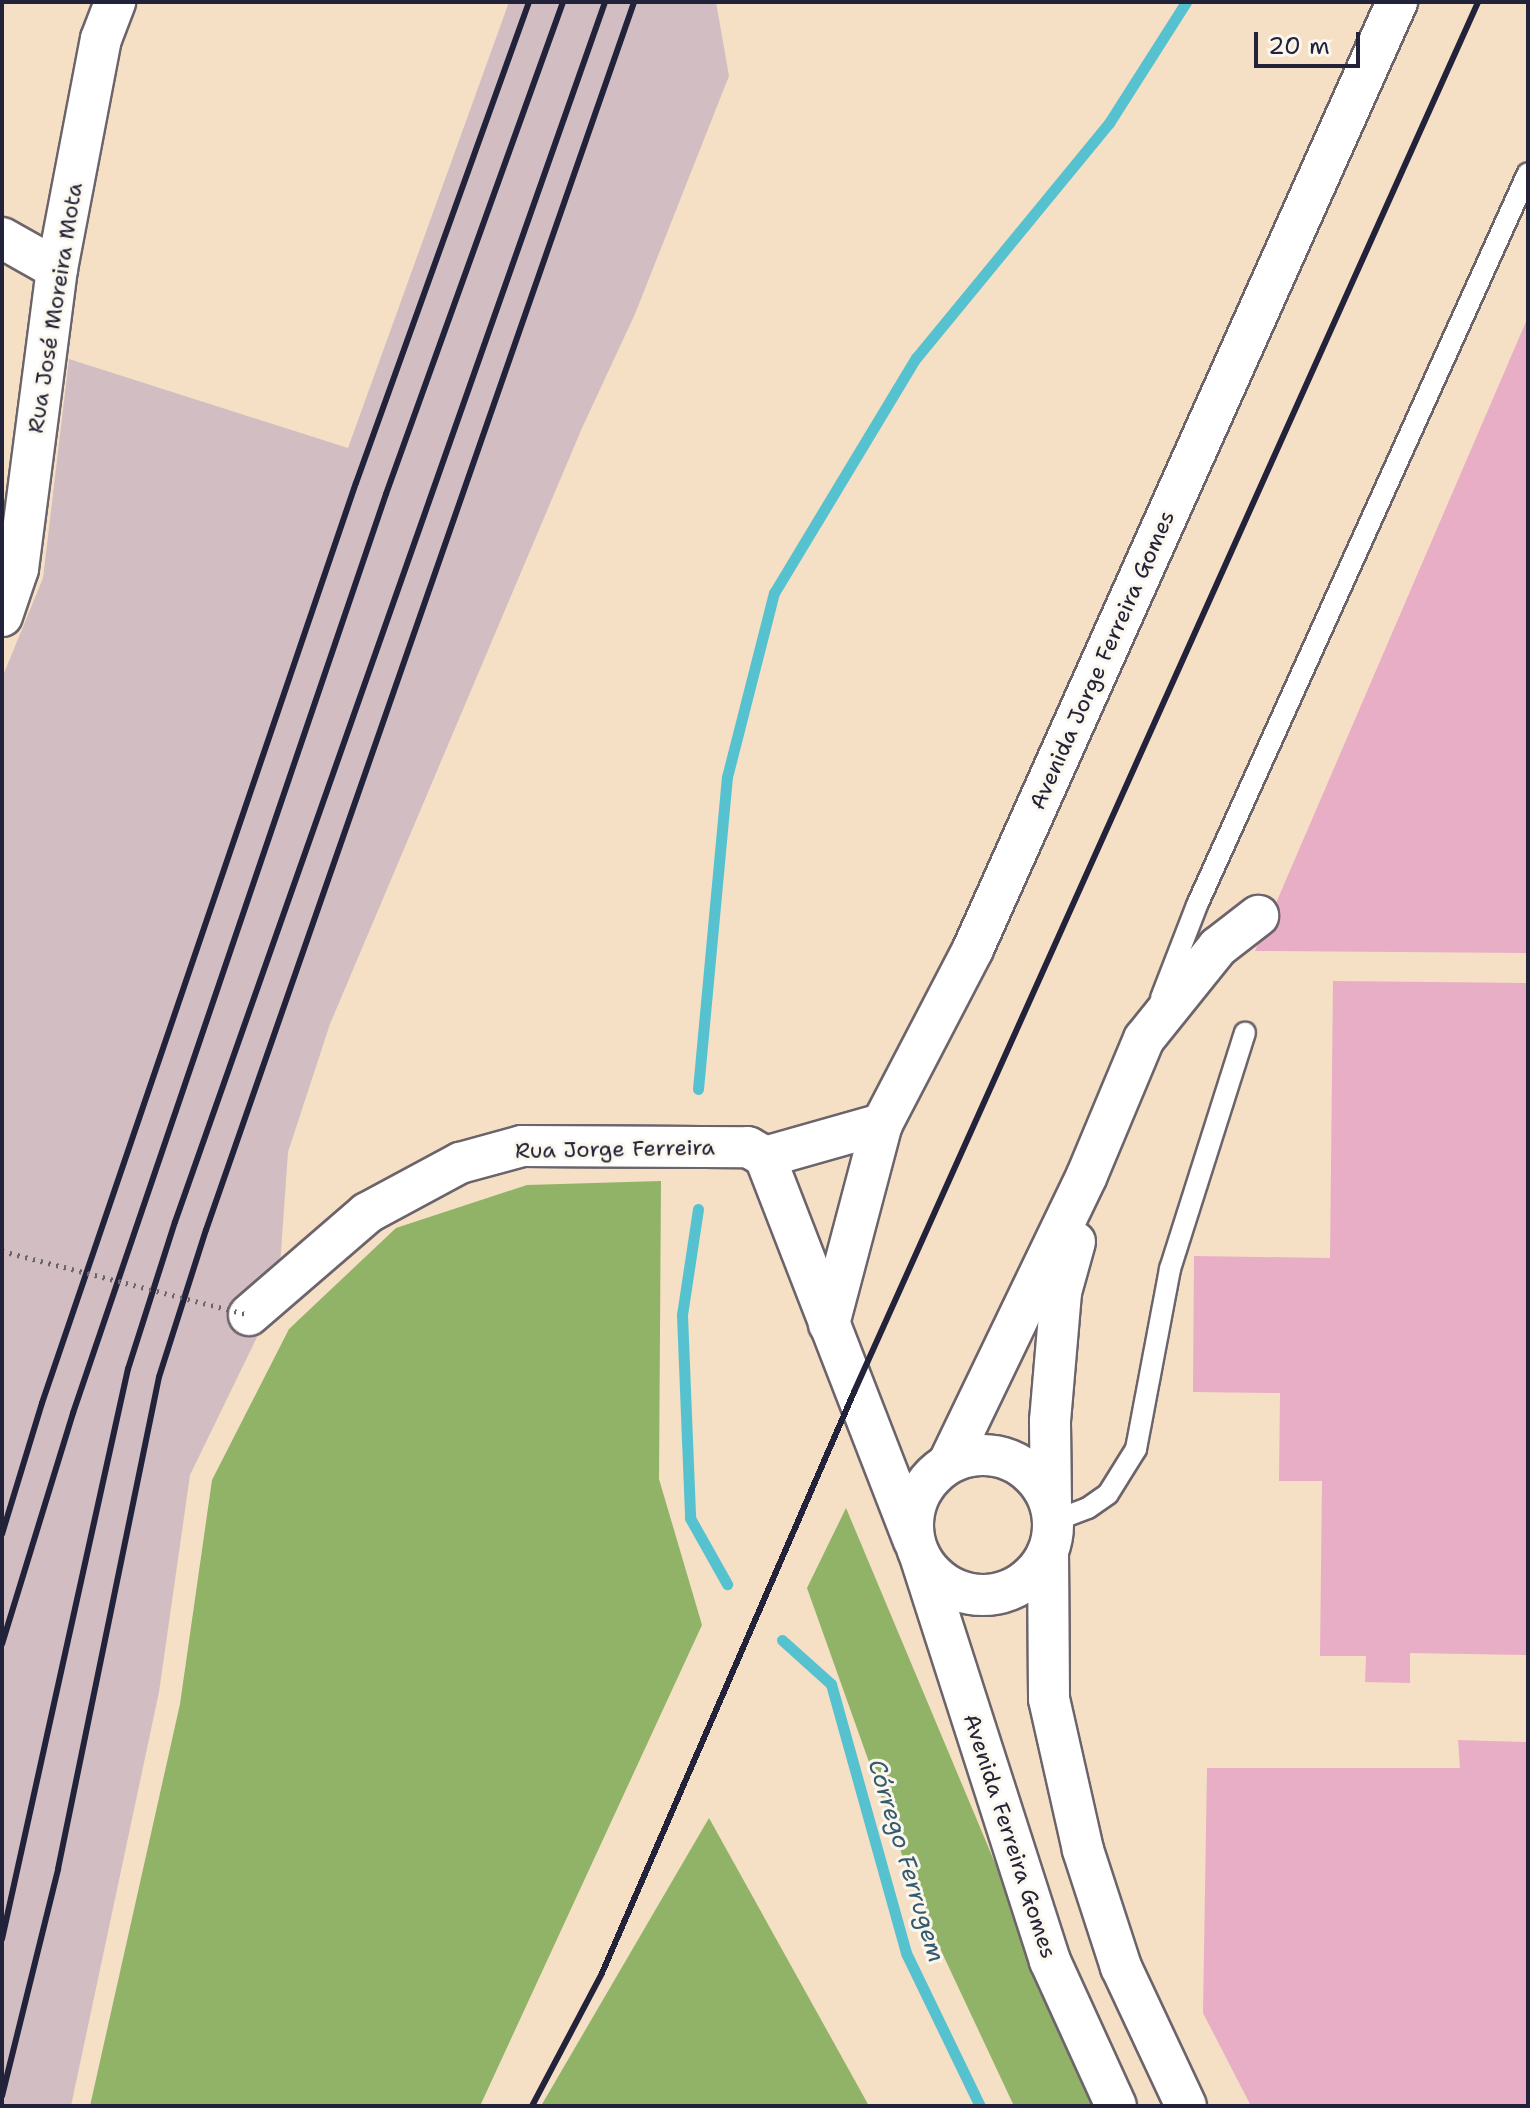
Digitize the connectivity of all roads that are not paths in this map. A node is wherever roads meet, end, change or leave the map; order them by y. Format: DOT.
graph roads {
  1 [pos="115,2"];
  2 [pos="1397,2"];
  3 [pos="1528,173"];
  4 [pos="2,238"];
  5 [pos="57,269"];
  6 [pos="2,616"];
  7 [pos="1258,916"];
  8 [pos="1245,1033"];
  9 [pos="1144,1039"];
  10 [pos="882,1124"];
  11 [pos="765,1157"];
  12 [pos="1087,1175"];
  13 [pos="249,1315"];
  14 [pos="829,1324"];
  15 [pos="868,1428"];
  16 [pos="944,1466"];
  17 [pos="1051,1526"];
  18 [pos="918,1551"];
  19 [pos="1116,2106"];
  20 [pos="1186,2106"];
  1 -- 5 [label="street, Rua José Moreira Mota"];
  2 -- 10 [label="street, Avenida Jorge Ferreira Gomes"];
  3 -- 9 [label="lane"];
  4 -- 5 [label="street"];
  5 -- 6 [label="street, Rua José Moreira Mota"];
  7 -- 9 [label="street"];
  8 -- 17 [label="lane"];
  9 -- 12 [label="street"];
  10 -- 11 [label="street"];
  10 -- 14 [label="street, Avenida Jorge Ferreira Gomes"];
  11 -- 13 [label="street, Rua Jorge Ferreira"];
  11 -- 14 [label="street, Avenida Ferreira Gomes"];
  12 -- 16 [label="street"];
  12 -- 17 [label="street"];
  14 -- 15 [label="street, Avenida Ferreira Gomes"];
  15 -- 16 [label="street, Avenida Ferreira Gomes"];
  15 -- 18 [label="street, Avenida Ferreira Gomes"];
  16 -- 17 [label="street"];
  16 -- 18 [label="street"];
  17 -- 18 [label="street"];
  17 -- 20 [label="street"];
  18 -- 19 [label="street, Avenida Ferreira Gomes"];
}
